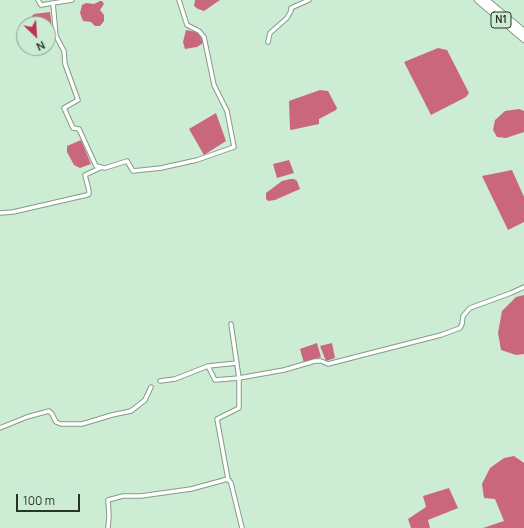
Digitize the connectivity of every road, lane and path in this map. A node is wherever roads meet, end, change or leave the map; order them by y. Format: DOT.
graph roads {
  1 [pos="38,0"];
  2 [pos="72,0"];
  3 [pos="179,0"];
  4 [pos="309,0"];
  5 [pos="478,0"];
  6 [pos="486,0"];
  7 [pos="53,3"];
  8 [pos="524,32"];
  9 [pos="524,40"];
  10 [pos="268,42"];
  11 [pos="100,168"];
  12 [pos="0,213"];
  13 [pos="524,287"];
  14 [pos="231,324"];
  15 [pos="237,364"];
  16 [pos="208,366"];
  17 [pos="239,378"];
  18 [pos="160,381"];
  19 [pos="150,387"];
  20 [pos="0,428"];
  21 [pos="228,479"];
  22 [pos="108,528"];
  23 [pos="242,528"];
  1 -- 7 [label="street"];
  2 -- 7 [label="street"];
  3 -- 11 [label="street"];
  4 -- 10 [label="street"];
  5 -- 9 [label="highway, N1"];
  6 -- 8 [label="highway, N1"];
  7 -- 11 [label="street"];
  11 -- 12 [label="street"];
  13 -- 17 [label="street"];
  14 -- 15 [label="street"];
  15 -- 16 [label="street"];
  15 -- 17 [label="street"];
  16 -- 17 [label="street"];
  16 -- 18 [label="street"];
  17 -- 21 [label="street"];
  19 -- 20 [label="street"];
  21 -- 22 [label="street"];
  21 -- 23 [label="street"];
}
